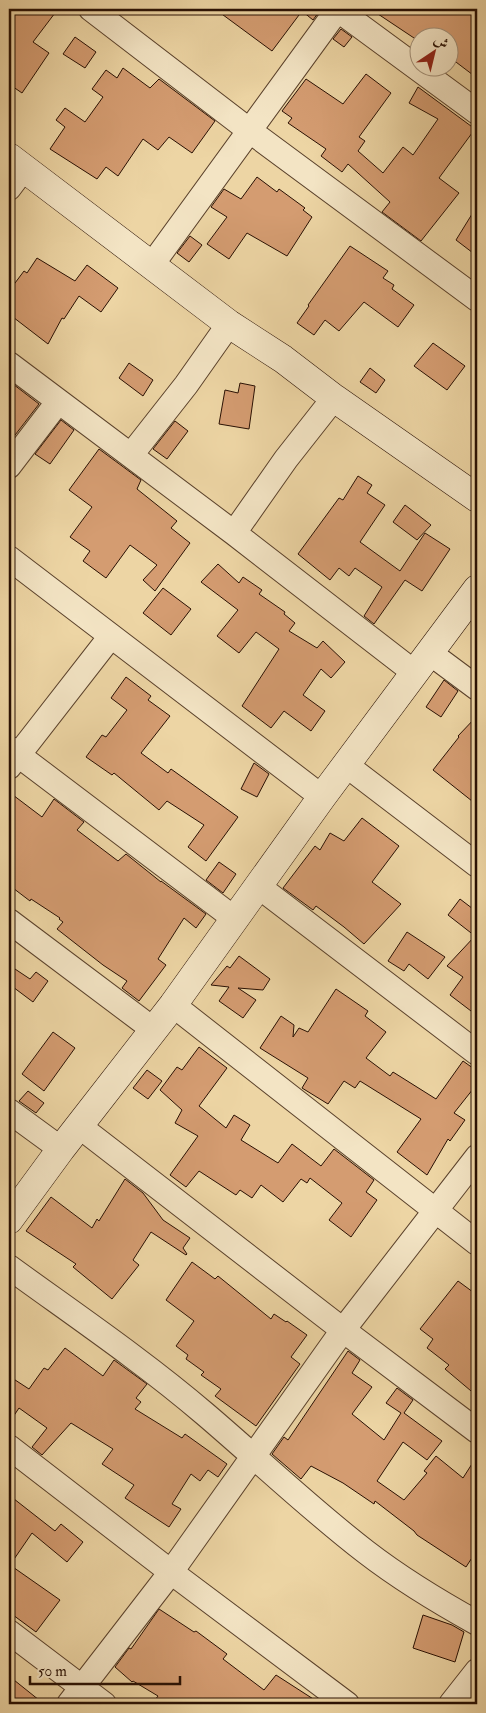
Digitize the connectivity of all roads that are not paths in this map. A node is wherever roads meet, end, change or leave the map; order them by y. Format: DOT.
graph roads {
  1 [pos="90,9"];
  2 [pos="338,9"];
  3 [pos="477,112"];
  4 [pos="250,131"];
  5 [pos="14,171"];
  6 [pos="152,266"];
  7 [pos="477,299"];
  8 [pos="230,324"];
  9 [pos="9,364"];
  10 [pos="334,398"];
  11 [pos="58,402"];
  12 [pos="131,455"];
  13 [pos="9,466"];
  14 [pos="475,491"];
  15 [pos="234,533"];
  16 [pos="9,558"];
  17 [pos="477,588"];
  18 [pos="111,636"];
  19 [pos="422,662"];
  20 [pos="477,688"];
  21 [pos="12,757"];
  22 [pos="346,765"];
  23 [pos="322,797"];
  24 [pos="477,865"];
  25 [pos="258,886"];
  26 [pos="234,919"];
  27 [pos="9,921"];
  28 [pos="173,1005"];
  29 [pos="154,1030"];
  30 [pos="477,1053"];
  31 [pos="9,1111"];
  32 [pos="79,1126"];
  33 [pos="61,1149"];
  34 [pos="477,1157"];
  35 [pos="435,1211"];
  36 [pos="9,1220"];
  37 [pos="477,1243"];
  38 [pos="9,1267"];
  39 [pos="343,1330"];
  40 [pos="477,1431"];
  41 [pos="9,1447"];
  42 [pos="253,1456"];
  43 [pos="171,1572"];
  44 [pos="477,1623"];
  45 [pos="9,1632"];
  46 [pos="477,1671"];
  47 [pos="75,1696"];
  48 [pos="104,1704"];
  49 [pos="347,1704"];
  50 [pos="451,1704"];
  1 -- 4 [label="street"];
  2 -- 3 [label="street"];
  2 -- 4 [label="street"];
  4 -- 6 [label="street"];
  4 -- 7 [label="street"];
  5 -- 6 [label="street"];
  6 -- 8 [label="street"];
  8 -- 10 [label="street"];
  8 -- 12 [label="street"];
  9 -- 11 [label="street"];
  10 -- 14 [label="street"];
  10 -- 15 [label="street"];
  11 -- 12 [label="street"];
  11 -- 13 [label="street"];
  12 -- 15 [label="street"];
  15 -- 19 [label="street"];
  16 -- 18 [label="street"];
  17 -- 19 [label="street"];
  18 -- 21 [label="street"];
  18 -- 23 [label="street"];
  19 -- 20 [label="street"];
  19 -- 22 [label="street"];
  21 -- 26 [label="street"];
  22 -- 23 [label="street"];
  22 -- 24 [label="street"];
  23 -- 25 [label="street"];
  25 -- 26 [label="street"];
  25 -- 30 [label="street"];
  26 -- 28 [label="street"];
  27 -- 29 [label="street"];
  28 -- 29 [label="street"];
  28 -- 35 [label="street"];
  29 -- 32 [label="street"];
  31 -- 33 [label="street"];
  32 -- 33 [label="street"];
  32 -- 39 [label="street"];
  33 -- 36 [label="street"];
  34 -- 35 [label="street"];
  35 -- 37 [label="street"];
  35 -- 39 [label="street"];
  38 -- 42 [label="street"];
  39 -- 40 [label="street"];
  39 -- 42 [label="street"];
  41 -- 43 [label="street"];
  42 -- 43 [label="street"];
  42 -- 44 [label="street"];
  43 -- 47 [label="street"];
  43 -- 49 [label="street"];
  45 -- 47 [label="street"];
  46 -- 50 [label="street"];
  47 -- 48 [label="street"];
}
